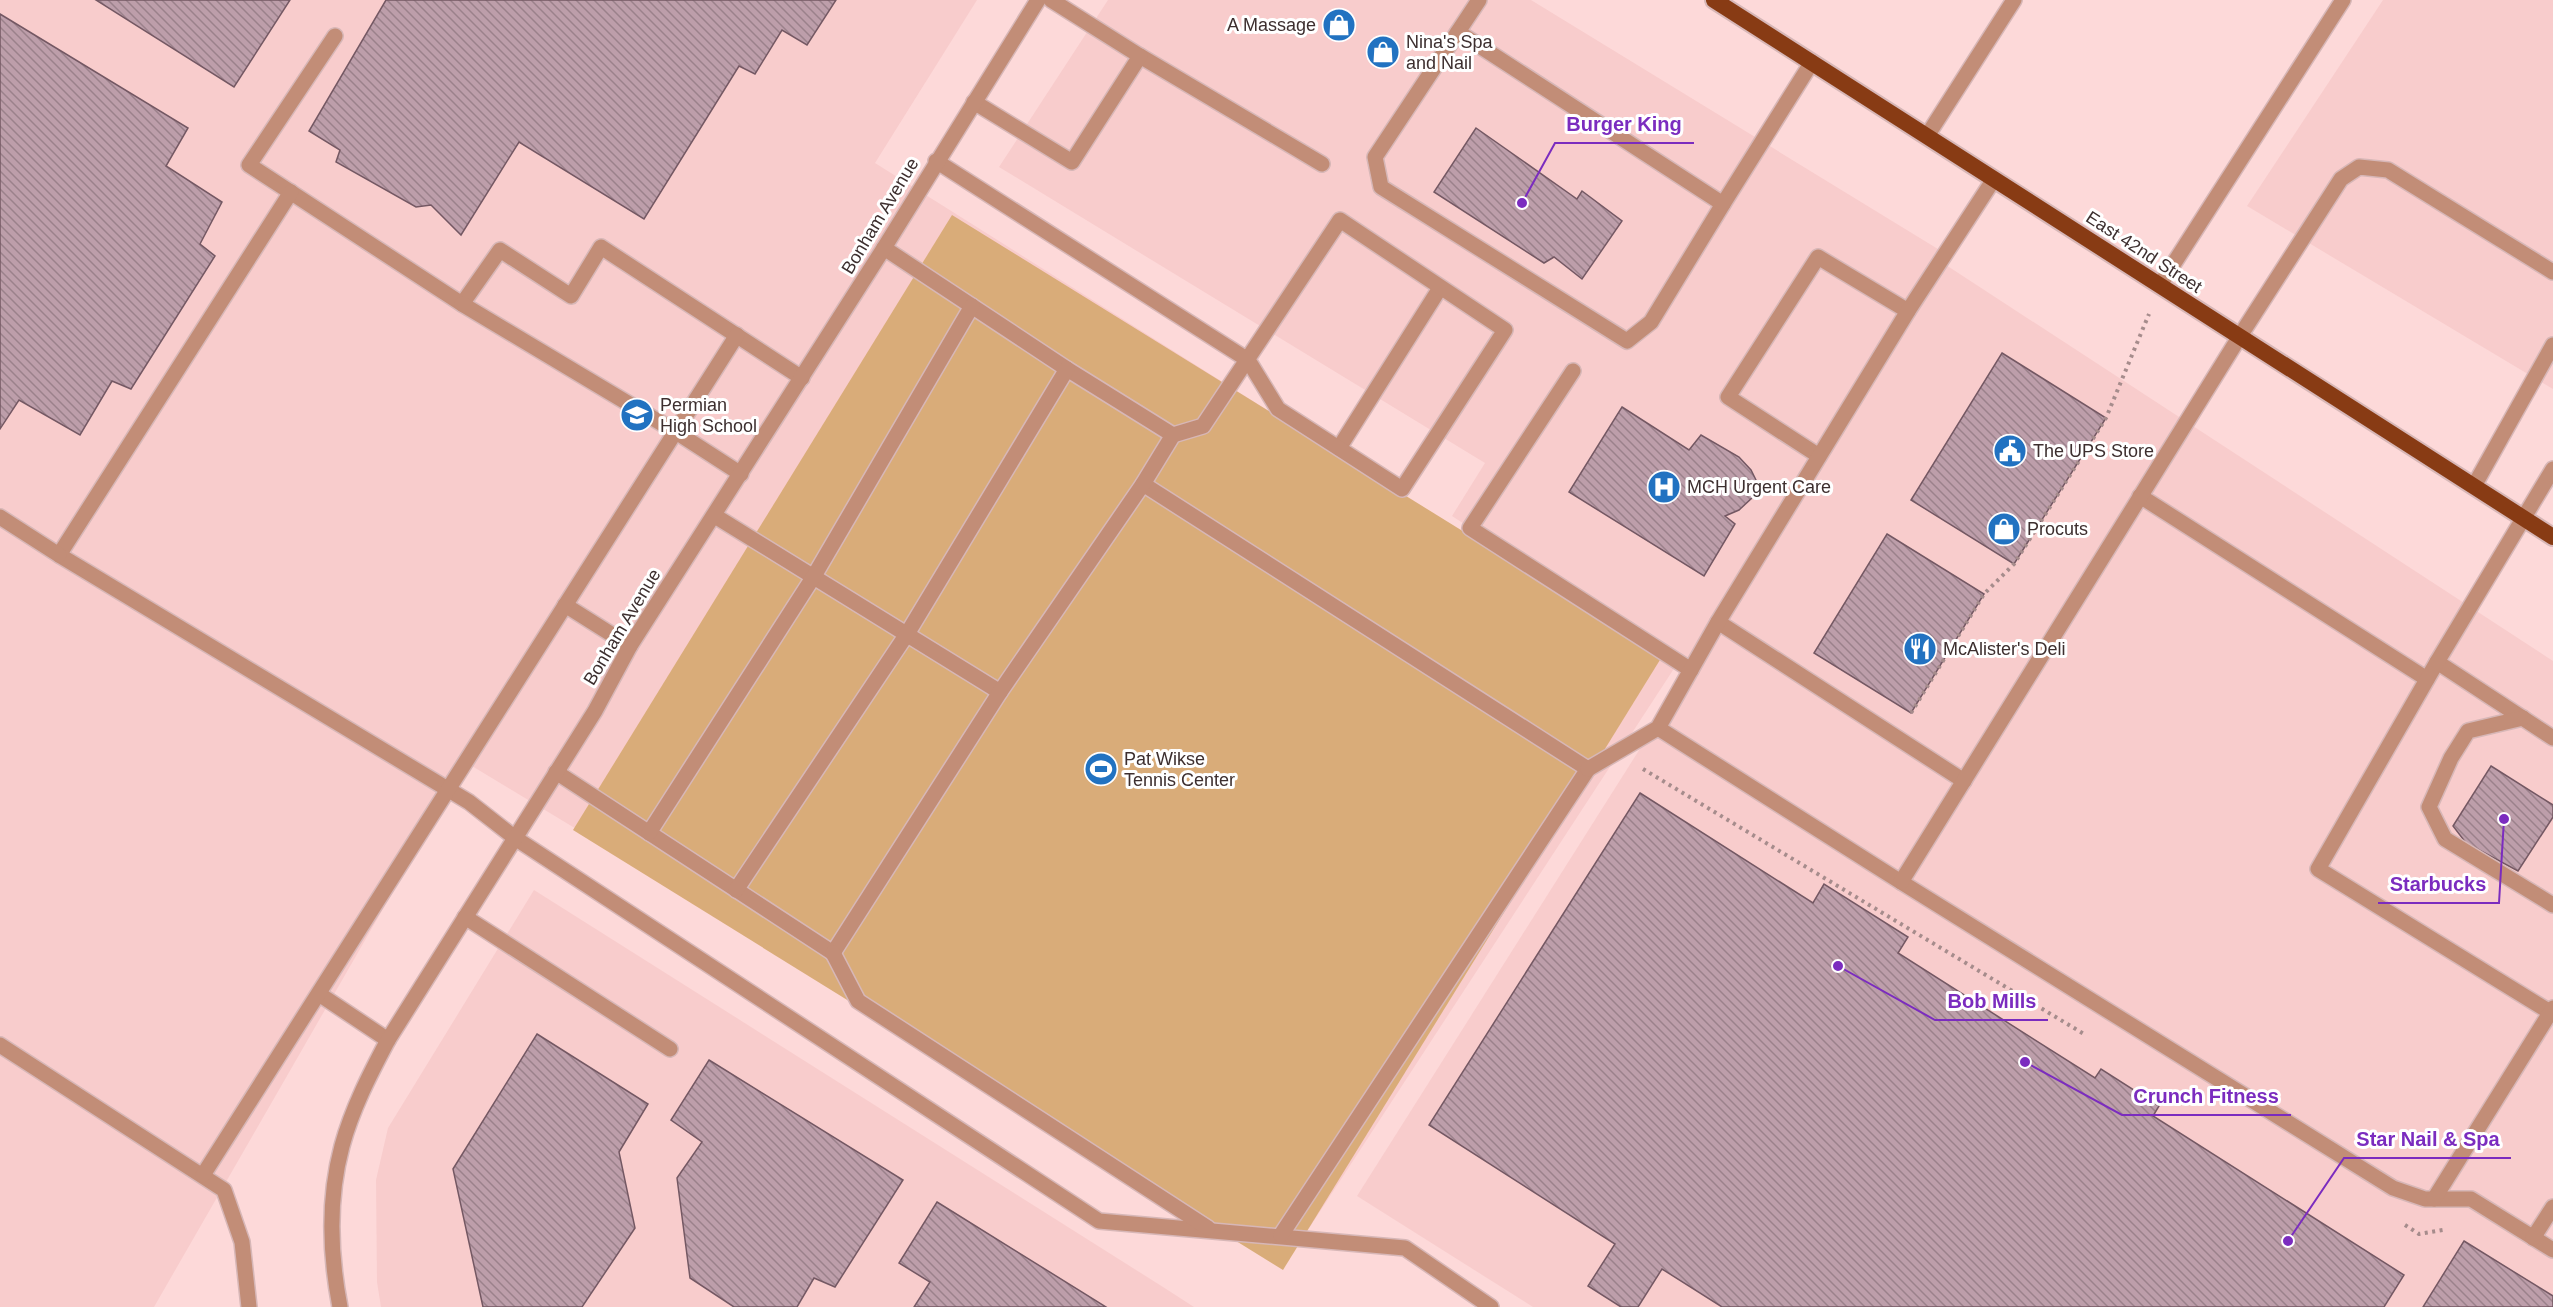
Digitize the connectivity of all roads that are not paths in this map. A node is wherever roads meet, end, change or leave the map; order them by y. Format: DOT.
graph roads {
  1 [pos="1038,0"];
  2 [pos="1051,0"];
  3 [pos="1479,0"];
  4 [pos="1714,0"];
  5 [pos="2014,0"];
  6 [pos="2343,0"];
  7 [pos="1458,33"];
  8 [pos="335,36"];
  9 [pos="1140,56"];
  10 [pos="1812,62"];
  11 [pos="974,102"];
  12 [pos="1927,136"];
  13 [pos="936,161"];
  14 [pos="1323,164"];
  15 [pos="1994,179"];
  16 [pos="291,192"];
  17 [pos="1723,204"];
  18 [pos="884,248"];
  19 [pos="2553,272"];
  20 [pos="2160,285"];
  21 [pos="1440,288"];
  22 [pos="462,304"];
  23 [pos="972,306"];
  24 [pos="1908,311"];
  25 [pos="737,335"];
  26 [pos="2240,336"];
  27 [pos="2553,345"];
  28 [pos="1248,360"];
  29 [pos="1067,369"];
  30 [pos="1573,371"];
  31 [pos="802,378"];
  32 [pos="676,432"];
  33 [pos="1173,435"];
  34 [pos="1339,448"];
  35 [pos="1819,456"];
  36 [pos="2553,470"];
  37 [pos="741,474"];
  38 [pos="1143,484"];
  39 [pos="2474,486"];
  40 [pos="2140,496"];
  41 [pos="715,516"];
  42 [pos="0,517"];
  43 [pos="2523,518"];
  44 [pos="2553,537"];
  45 [pos="59,555"];
  46 [pos="814,576"];
  47 [pos="565,605"];
  48 [pos="1718,622"];
  49 [pos="907,634"];
  50 [pos="630,646"];
  51 [pos="2437,662"];
  52 [pos="1691,670"];
  53 [pos="2427,679"];
  54 [pos="1000,692"];
  55 [pos="2523,718"];
  56 [pos="1658,728"];
  57 [pos="2553,738"];
  58 [pos="1588,769"];
  59 [pos="555,772"];
  60 [pos="1964,781"];
  61 [pos="448,790"];
  62 [pos="649,833"];
  63 [pos="515,838"];
  64 [pos="1901,882"];
  65 [pos="736,890"];
  66 [pos="2553,905"];
  67 [pos="465,917"];
  68 [pos="833,953"];
  69 [pos="319,994"];
  70 [pos="2552,1010"];
  71 [pos="388,1040"];
  72 [pos="0,1045"];
  73 [pos="670,1048"];
  74 [pos="203,1175"];
  75 [pos="2434,1200"];
  76 [pos="2553,1207"];
  77 [pos="1209,1229"];
  78 [pos="1281,1235"];
  79 [pos="2533,1238"];
  80 [pos="2553,1250"];
  81 [pos="249,1307"];
  82 [pos="340,1307"];
  83 [pos="1491,1307"];
  1 -- 11 [label="street, Bonham Avenue"];
  2 -- 9 [label="street"];
  3 -- 7 [label="street"];
  4 -- 10 [label="highway, East 42nd Street"];
  5 -- 12 [label="street"];
  6 -- 20 [label="street"];
  7 -- 17 [label="street"];
  7 -- 17 [label="street"];
  8 -- 16 [label="street"];
  9 -- 11 [label="street"];
  9 -- 14 [label="street"];
  10 -- 12 [label="highway, East 42nd Street"];
  10 -- 17 [label="street"];
  11 -- 13 [label="street, Bonham Avenue"];
  12 -- 15 [label="highway, East 42nd Street"];
  13 -- 18 [label="street, Bonham Avenue"];
  13 -- 28 [label="street"];
  15 -- 20 [label="highway, East 42nd Street"];
  15 -- 24 [label="street"];
  16 -- 22 [label="street"];
  16 -- 45 [label="street"];
  18 -- 23 [label="street"];
  18 -- 31 [label="street, Bonham Avenue"];
  19 -- 26 [label="street"];
  20 -- 26 [label="highway, East 42nd Street"];
  21 -- 28 [label="street"];
  21 -- 34 [label="street"];
  21 -- 34 [label="street"];
  22 -- 25 [label="street"];
  22 -- 32 [label="street"];
  23 -- 29 [label="street"];
  23 -- 46 [label="street"];
  24 -- 35 [label="street"];
  24 -- 35 [label="street"];
  25 -- 31 [label="street"];
  25 -- 32 [label="street"];
  26 -- 39 [label="highway, East 42nd Street"];
  26 -- 40 [label="street"];
  27 -- 39 [label="street"];
  28 -- 33 [label="street"];
  28 -- 34 [label="street"];
  29 -- 33 [label="street"];
  29 -- 49 [label="street"];
  30 -- 52 [label="street"];
  31 -- 37 [label="street, Bonham Avenue"];
  32 -- 37 [label="street"];
  32 -- 47 [label="street"];
  33 -- 38 [label="street"];
  35 -- 48 [label="street"];
  36 -- 43 [label="street"];
  37 -- 41 [label="street, Bonham Avenue"];
  38 -- 54 [label="street"];
  38 -- 58 [label="street"];
  39 -- 43 [label="highway, East 42nd Street"];
  40 -- 53 [label="street"];
  40 -- 60 [label="street"];
  41 -- 46 [label="street"];
  41 -- 50 [label="street, Bonham Avenue"];
  42 -- 45 [label="street"];
  43 -- 44 [label="highway, East 42nd Street"];
  43 -- 51 [label="street"];
  45 -- 61 [label="street"];
  46 -- 49 [label="street"];
  46 -- 62 [label="street"];
  47 -- 50 [label="street"];
  47 -- 61 [label="street"];
  48 -- 52 [label="street"];
  48 -- 60 [label="street"];
  49 -- 54 [label="street"];
  49 -- 65 [label="street"];
  50 -- 59 [label="street, Bonham Avenue"];
  51 -- 53 [label="street"];
  51 -- 55 [label="street"];
  52 -- 56 [label="street"];
  53 -- 70 [label="street"];
  54 -- 68 [label="street"];
  55 -- 57 [label="street"];
  55 -- 66 [label="street"];
  56 -- 58 [label="street"];
  56 -- 64 [label="street"];
  58 -- 78 [label="street"];
  59 -- 62 [label="street"];
  59 -- 63 [label="street, Bonham Avenue"];
  60 -- 64 [label="street"];
  61 -- 63 [label="street"];
  61 -- 69 [label="street"];
  62 -- 65 [label="street"];
  63 -- 67 [label="street, Bonham Avenue"];
  63 -- 77 [label="street"];
  64 -- 75 [label="street"];
  65 -- 68 [label="street"];
  67 -- 71 [label="street, Bonham Avenue"];
  67 -- 73 [label="street"];
  68 -- 77 [label="street"];
  69 -- 71 [label="street"];
  69 -- 74 [label="street"];
  70 -- 75 [label="street"];
  71 -- 82 [label="street, Bonham Avenue"];
  72 -- 74 [label="street"];
  74 -- 81 [label="street"];
  75 -- 79 [label="street"];
  76 -- 79 [label="street"];
  77 -- 78 [label="street"];
  78 -- 83 [label="street"];
  79 -- 80 [label="street"];
}
